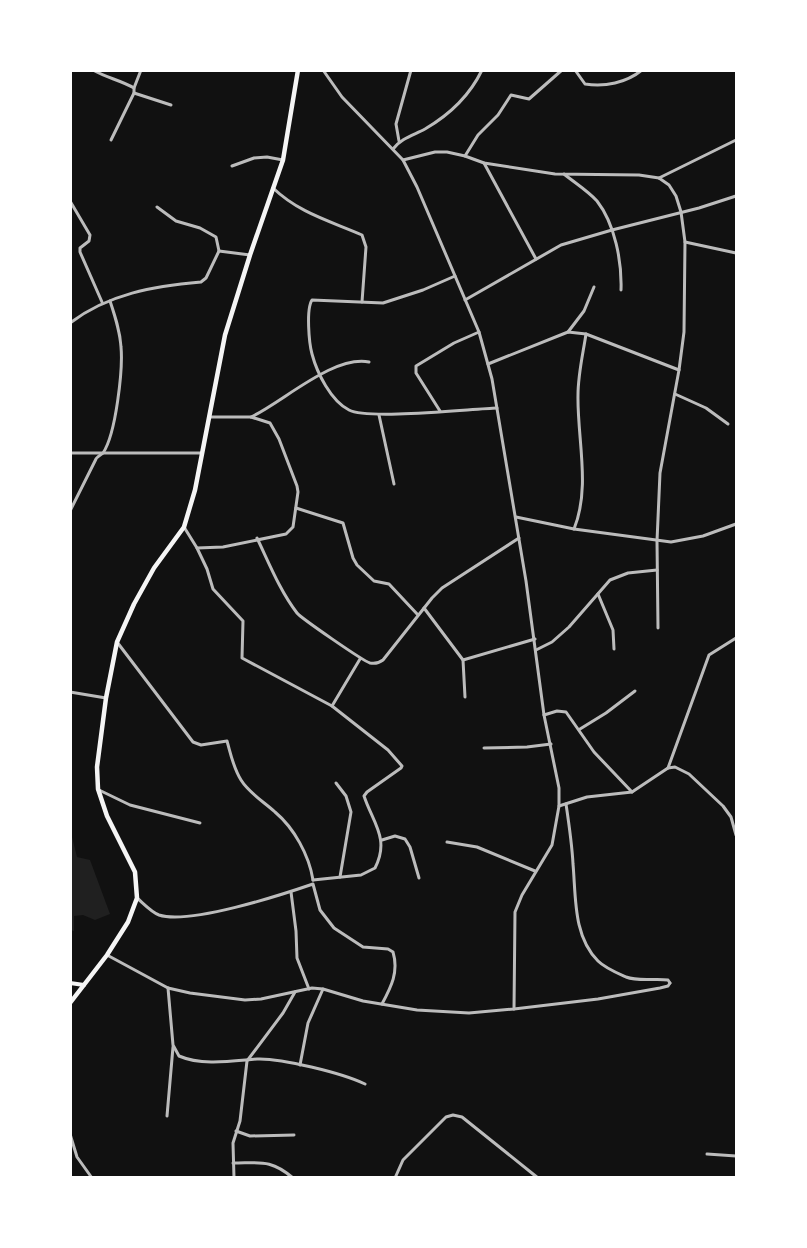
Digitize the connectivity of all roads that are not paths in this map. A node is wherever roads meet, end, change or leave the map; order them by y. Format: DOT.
graph roads {
  1 [pos="93,70"];
  2 [pos="141,70"];
  3 [pos="298,70"];
  4 [pos="323,70"];
  5 [pos="411,70"];
  6 [pos="482,70"];
  7 [pos="562,70"];
  8 [pos="575,70"];
  9 [pos="642,70"];
  10 [pos="134,88"];
  11 [pos="134,93"];
  12 [pos="171,105"];
  13 [pos="111,140"];
  14 [pos="736,140"];
  15 [pos="399,141"];
  16 [pos="393,148"];
  17 [pos="465,156"];
  18 [pos="283,160"];
  19 [pos="403,160"];
  20 [pos="484,163"];
  21 [pos="232,166"];
  22 [pos="564,174"];
  23 [pos="659,178"];
  24 [pos="273,188"];
  25 [pos="736,196"];
  26 [pos="70,201"];
  27 [pos="158,207"];
  28 [pos="681,212"];
  29 [pos="612,230"];
  30 [pos="685,242"];
  31 [pos="219,250"];
  32 [pos="736,253"];
  33 [pos="250,255"];
  34 [pos="536,259"];
  35 [pos="454,276"];
  36 [pos="594,287"];
  37 [pos="621,290"];
  38 [pos="110,300"];
  39 [pos="465,300"];
  40 [pos="102,302"];
  41 [pos="362,303"];
  42 [pos="70,323"];
  43 [pos="479,332"];
  44 [pos="568,332"];
  45 [pos="586,334"];
  46 [pos="369,362"];
  47 [pos="488,364"];
  48 [pos="679,370"];
  49 [pos="320,375"];
  50 [pos="675,394"];
  51 [pos="496,408"];
  52 [pos="440,411"];
  53 [pos="379,415"];
  54 [pos="208,417"];
  55 [pos="251,417"];
  56 [pos="728,424"];
  57 [pos="70,453"];
  58 [pos="103,453"];
  59 [pos="201,453"];
  60 [pos="394,484"];
  61 [pos="296,508"];
  62 [pos="70,511"];
  63 [pos="516,517"];
  64 [pos="736,525"];
  65 [pos="184,527"];
  66 [pos="574,529"];
  67 [pos="257,538"];
  68 [pos="519,538"];
  69 [pos="657,542"];
  70 [pos="197,548"];
  71 [pos="657,570"];
  72 [pos="598,594"];
  73 [pos="424,608"];
  74 [pos="418,615"];
  75 [pos="658,628"];
  76 [pos="736,638"];
  77 [pos="535,639"];
  78 [pos="117,642"];
  79 [pos="614,649"];
  80 [pos="537,650"];
  81 [pos="360,659"];
  82 [pos="463,660"];
  83 [pos="635,690"];
  84 [pos="70,692"];
  85 [pos="465,697"];
  86 [pos="106,698"];
  87 [pos="332,706"];
  88 [pos="544,715"];
  89 [pos="579,729"];
  90 [pos="551,744"];
  91 [pos="484,748"];
  92 [pos="668,768"];
  93 [pos="336,783"];
  94 [pos="98,789"];
  95 [pos="632,792"];
  96 [pos="566,804"];
  97 [pos="559,806"];
  98 [pos="200,823"];
  99 [pos="736,835"];
  100 [pos="382,840"];
  101 [pos="447,842"];
  102 [pos="536,871"];
  103 [pos="340,877"];
  104 [pos="419,878"];
  105 [pos="313,882"];
  106 [pos="291,892"];
  107 [pos="137,898"];
  108 [pos="107,955"];
  109 [pos="70,983"];
  110 [pos="85,985"];
  111 [pos="168,988"];
  112 [pos="309,989"];
  113 [pos="323,989"];
  114 [pos="295,992"];
  115 [pos="70,1003"];
  116 [pos="382,1004"];
  117 [pos="514,1009"];
  118 [pos="173,1045"];
  119 [pos="247,1061"];
  120 [pos="300,1065"];
  121 [pos="365,1084"];
  122 [pos="167,1116"];
  123 [pos="236,1131"];
  124 [pos="70,1134"];
  125 [pos="294,1135"];
  126 [pos="707,1154"];
  127 [pos="736,1156"];
  128 [pos="233,1163"];
  129 [pos="92,1178"];
  130 [pos="234,1178"];
  131 [pos="293,1178"];
  132 [pos="394,1178"];
  133 [pos="538,1178"];
  1 -- 10 [label="street"];
  2 -- 10 [label="street"];
  3 -- 18 [label="highway"];
  4 -- 16 [label="street"];
  5 -- 15 [label="street"];
  6 -- 15 [label="street"];
  7 -- 17 [label="street"];
  8 -- 9 [label="street"];
  10 -- 11 [label="street"];
  11 -- 12 [label="street"];
  11 -- 13 [label="street"];
  14 -- 23 [label="street"];
  15 -- 16 [label="street"];
  16 -- 19 [label="street"];
  17 -- 19 [label="street"];
  17 -- 20 [label="street"];
  18 -- 21 [label="street"];
  18 -- 24 [label="highway"];
  19 -- 35 [label="street"];
  20 -- 22 [label="street"];
  20 -- 34 [label="street"];
  22 -- 23 [label="street"];
  22 -- 29 [label="street"];
  23 -- 28 [label="street"];
  24 -- 33 [label="highway"];
  24 -- 41 [label="street"];
  25 -- 28 [label="street"];
  26 -- 40 [label="street"];
  27 -- 31 [label="street"];
  28 -- 29 [label="street"];
  28 -- 30 [label="street"];
  29 -- 34 [label="street"];
  29 -- 37 [label="street"];
  30 -- 32 [label="street"];
  30 -- 48 [label="street"];
  31 -- 33 [label="street"];
  31 -- 38 [label="street"];
  33 -- 54 [label="highway"];
  34 -- 39 [label="street"];
  35 -- 39 [label="street"];
  35 -- 41 [label="street"];
  36 -- 44 [label="street"];
  38 -- 40 [label="street"];
  38 -- 58 [label="street"];
  39 -- 43 [label="street"];
  40 -- 42 [label="street"];
  41 -- 49 [label="street"];
  43 -- 47 [label="street"];
  43 -- 52 [label="street"];
  44 -- 45 [label="street"];
  44 -- 47 [label="street"];
  45 -- 48 [label="street"];
  45 -- 66 [label="street"];
  46 -- 49 [label="street"];
  47 -- 51 [label="street"];
  48 -- 50 [label="street"];
  49 -- 53 [label="street"];
  49 -- 55 [label="street"];
  50 -- 56 [label="street"];
  50 -- 69 [label="street"];
  51 -- 52 [label="street"];
  51 -- 63 [label="street"];
  52 -- 53 [label="street"];
  53 -- 60 [label="street"];
  54 -- 55 [label="street"];
  54 -- 59 [label="highway"];
  55 -- 61 [label="street"];
  57 -- 58 [label="street"];
  58 -- 59 [label="street"];
  58 -- 62 [label="street"];
  59 -- 65 [label="highway"];
  61 -- 67 [label="street"];
  61 -- 74 [label="street"];
  63 -- 66 [label="street"];
  63 -- 68 [label="street"];
  64 -- 69 [label="street"];
  65 -- 70 [label="street"];
  65 -- 78 [label="highway"];
  66 -- 69 [label="street"];
  67 -- 70 [label="street"];
  67 -- 81 [label="street"];
  68 -- 73 [label="street"];
  68 -- 77 [label="street"];
  69 -- 71 [label="street"];
  70 -- 87 [label="street"];
  71 -- 72 [label="street"];
  71 -- 75 [label="street"];
  72 -- 79 [label="street"];
  72 -- 80 [label="street"];
  73 -- 74 [label="street"];
  73 -- 82 [label="street"];
  74 -- 81 [label="street"];
  76 -- 92 [label="street"];
  77 -- 80 [label="street"];
  77 -- 82 [label="street"];
  78 -- 86 [label="highway"];
  78 -- 105 [label="street"];
  80 -- 88 [label="street"];
  81 -- 87 [label="street"];
  82 -- 85 [label="street"];
  83 -- 89 [label="street"];
  84 -- 86 [label="street"];
  86 -- 94 [label="highway"];
  87 -- 100 [label="street"];
  88 -- 89 [label="street"];
  88 -- 90 [label="street"];
  89 -- 95 [label="street"];
  90 -- 91 [label="street"];
  90 -- 97 [label="street"];
  92 -- 95 [label="street"];
  92 -- 99 [label="street"];
  93 -- 103 [label="street"];
  94 -- 98 [label="street"];
  94 -- 107 [label="highway"];
  95 -- 96 [label="street"];
  96 -- 97 [label="street"];
  96 -- 117 [label="street"];
  97 -- 102 [label="street"];
  100 -- 103 [label="street"];
  100 -- 104 [label="street"];
  101 -- 102 [label="street"];
  102 -- 117 [label="street"];
  103 -- 105 [label="street"];
  105 -- 106 [label="street"];
  105 -- 116 [label="street"];
  106 -- 107 [label="street"];
  106 -- 112 [label="street"];
  107 -- 108 [label="highway"];
  108 -- 110 [label="highway"];
  108 -- 111 [label="street"];
  109 -- 110 [label="main road"];
  110 -- 115 [label="highway"];
  111 -- 114 [label="street"];
  111 -- 118 [label="street"];
  112 -- 113 [label="street"];
  112 -- 114 [label="street"];
  113 -- 116 [label="street"];
  113 -- 120 [label="street"];
  114 -- 119 [label="street"];
  116 -- 117 [label="street"];
  118 -- 119 [label="street"];
  118 -- 122 [label="street"];
  119 -- 120 [label="street"];
  119 -- 123 [label="street"];
  120 -- 121 [label="street"];
  123 -- 125 [label="street"];
  123 -- 128 [label="street"];
  124 -- 129 [label="street"];
  126 -- 127 [label="street"];
  128 -- 130 [label="street"];
  128 -- 131 [label="street"];
  132 -- 133 [label="street"];
}
